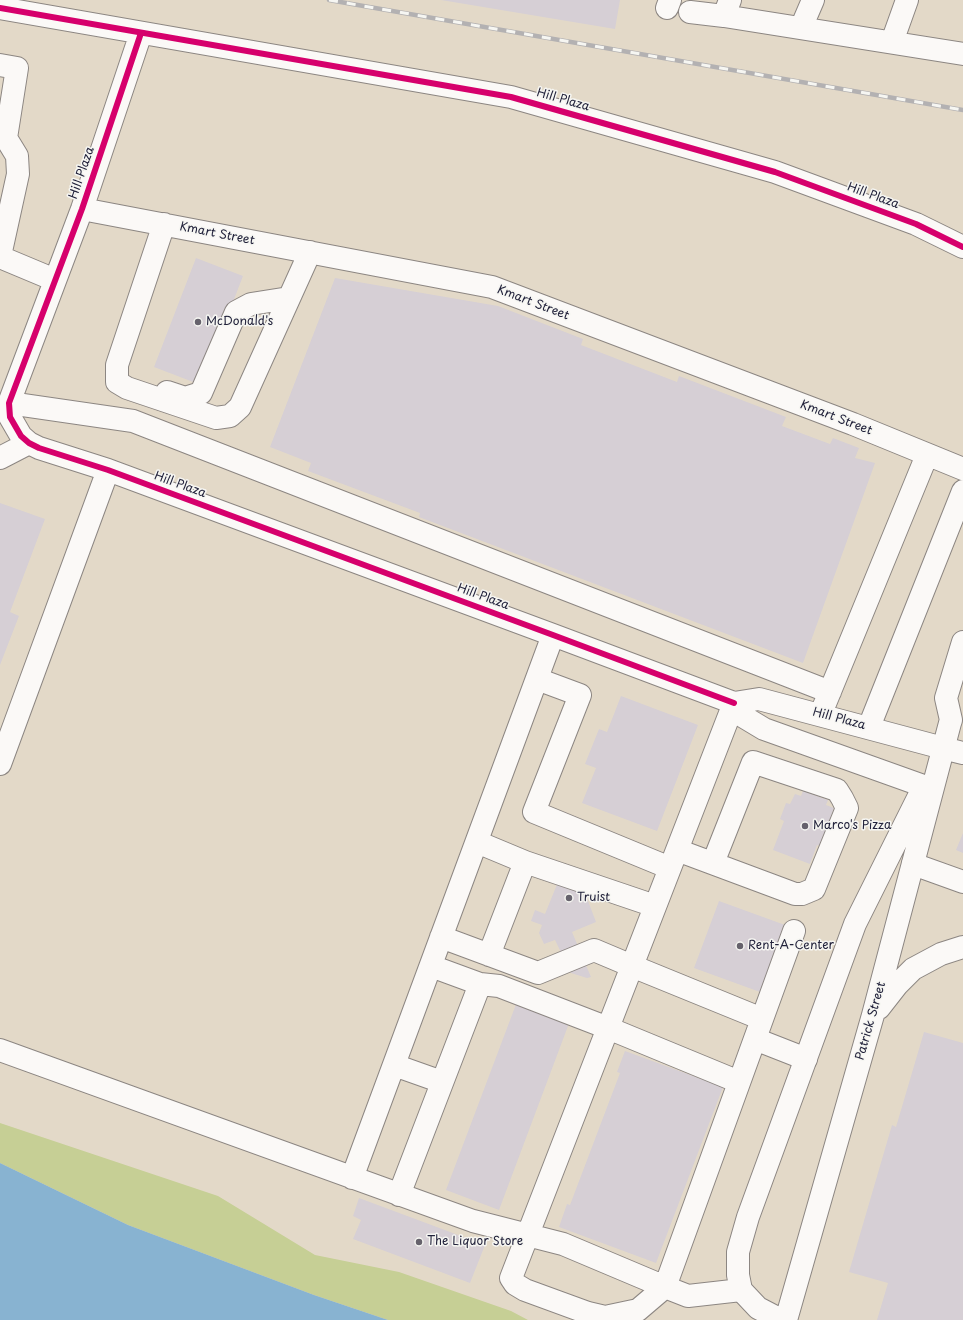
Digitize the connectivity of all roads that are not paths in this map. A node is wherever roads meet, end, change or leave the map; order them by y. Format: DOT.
graph roads {
  1 [pos="813,0"];
  2 [pos="908,0"];
  3 [pos="0,8"];
  4 [pos="727,8"];
  5 [pos="690,12"];
  6 [pos="802,28"];
  7 [pos="141,33"];
  8 [pos="892,42"];
  9 [pos="963,54"];
  10 [pos="0,65"];
  11 [pos="3,137"];
  12 [pos="82,209"];
  13 [pos="164,224"];
  14 [pos="963,247"];
  15 [pos="310,252"];
  16 [pos="0,256"];
  17 [pos="55,280"];
  18 [pos="289,298"];
  19 [pos="119,360"];
  20 [pos="6,412"];
  21 [pos="29,443"];
  22 [pos="927,455"];
  23 [pos="0,458"];
  24 [pos="963,469"];
  25 [pos="108,470"];
  26 [pos="963,491"];
  27 [pos="553,635"];
  28 [pos="963,642"];
  29 [pos="537,679"];
  30 [pos="830,692"];
  31 [pos="734,703"];
  32 [pos="820,714"];
  33 [pos="957,714"];
  34 [pos="869,727"];
  35 [pos="764,729"];
  36 [pos="953,750"];
  37 [pos="753,762"];
  38 [pos="0,764"];
  39 [pos="928,788"];
  40 [pos="477,842"];
  41 [pos="674,859"];
  42 [pos="525,862"];
  43 [pos="713,863"];
  44 [pos="913,864"];
  45 [pos="963,882"];
  46 [pos="655,906"];
  47 [pos="794,931"];
  48 [pos="441,937"];
  49 [pos="963,947"];
  50 [pos="489,955"];
  51 [pos="431,966"];
  52 [pos="632,966"];
  53 [pos="480,984"];
  54 [pos="873,1015"];
  55 [pos="762,1019"];
  56 [pos="608,1028"];
  57 [pos="755,1039"];
  58 [pos="0,1050"];
  59 [pos="806,1059"];
  60 [pos="394,1065"];
  61 [pos="442,1082"];
  62 [pos="739,1082"];
  63 [pos="352,1178"];
  64 [pos="399,1194"];
  65 [pos="528,1235"];
  66 [pos="665,1287"];
  67 [pos="741,1290"];
  68 [pos="781,1320"];
  69 [pos="786,1320"];
  1 -- 6 [label="street"];
  2 -- 8 [label="street"];
  3 -- 7 [label="street, Hill Plaza"];
  4 -- 5 [label="street"];
  4 -- 6 [label="street"];
  6 -- 8 [label="street"];
  7 -- 12 [label="street, Hill Plaza"];
  7 -- 14 [label="street, Hill Plaza"];
  8 -- 9 [label="street"];
  10 -- 11 [label="street"];
  11 -- 16 [label="street"];
  12 -- 13 [label="street, Kmart Street"];
  12 -- 17 [label="street, Hill Plaza"];
  13 -- 15 [label="street, Kmart Street"];
  13 -- 19 [label="street"];
  15 -- 18 [label="street"];
  15 -- 22 [label="street, Kmart Street"];
  16 -- 17 [label="street"];
  17 -- 20 [label="street, Hill Plaza"];
  18 -- 19 [label="street"];
  18 -- 19 [label="street"];
  20 -- 21 [label="street, Hill Plaza"];
  20 -- 30 [label="street"];
  21 -- 23 [label="street"];
  21 -- 25 [label="street, Hill Plaza"];
  22 -- 24 [label="street, Kmart Street"];
  22 -- 30 [label="street"];
  25 -- 27 [label="street, Hill Plaza"];
  25 -- 38 [label="street"];
  26 -- 34 [label="street"];
  27 -- 29 [label="street"];
  27 -- 31 [label="street, Hill Plaza"];
  28 -- 33 [label="street"];
  29 -- 40 [label="street"];
  29 -- 41 [label="street"];
  30 -- 32 [label="street"];
  31 -- 32 [label="street, Hill Plaza"];
  31 -- 35 [label="street"];
  31 -- 41 [label="street"];
  32 -- 34 [label="street, Hill Plaza"];
  33 -- 36 [label="street"];
  34 -- 36 [label="street, Hill Plaza"];
  35 -- 37 [label="street"];
  35 -- 39 [label="street"];
  36 -- 39 [label="street"];
  37 -- 43 [label="street"];
  37 -- 43 [label="street"];
  39 -- 44 [label="street, Patrick Street"];
  39 -- 59 [label="street"];
  40 -- 42 [label="street"];
  40 -- 48 [label="street"];
  41 -- 43 [label="street"];
  41 -- 46 [label="street"];
  42 -- 46 [label="street"];
  42 -- 50 [label="street"];
  44 -- 45 [label="street"];
  44 -- 54 [label="street, Patrick Street"];
  46 -- 52 [label="street"];
  47 -- 55 [label="street"];
  48 -- 50 [label="street"];
  48 -- 51 [label="street"];
  49 -- 54 [label="street"];
  50 -- 52 [label="street"];
  51 -- 53 [label="street"];
  51 -- 60 [label="street"];
  52 -- 55 [label="street"];
  52 -- 56 [label="street"];
  53 -- 56 [label="street"];
  53 -- 61 [label="street"];
  54 -- 69 [label="street, Patrick Street"];
  55 -- 57 [label="street"];
  56 -- 62 [label="street"];
  56 -- 65 [label="street"];
  57 -- 59 [label="street"];
  57 -- 62 [label="street"];
  58 -- 63 [label="street"];
  59 -- 67 [label="street"];
  60 -- 61 [label="street"];
  60 -- 63 [label="street"];
  61 -- 64 [label="street"];
  62 -- 66 [label="street"];
  63 -- 64 [label="street"];
  64 -- 65 [label="street"];
  65 -- 66 [label="street"];
  65 -- 66 [label="street"];
  66 -- 67 [label="street"];
  67 -- 68 [label="street"];
}
